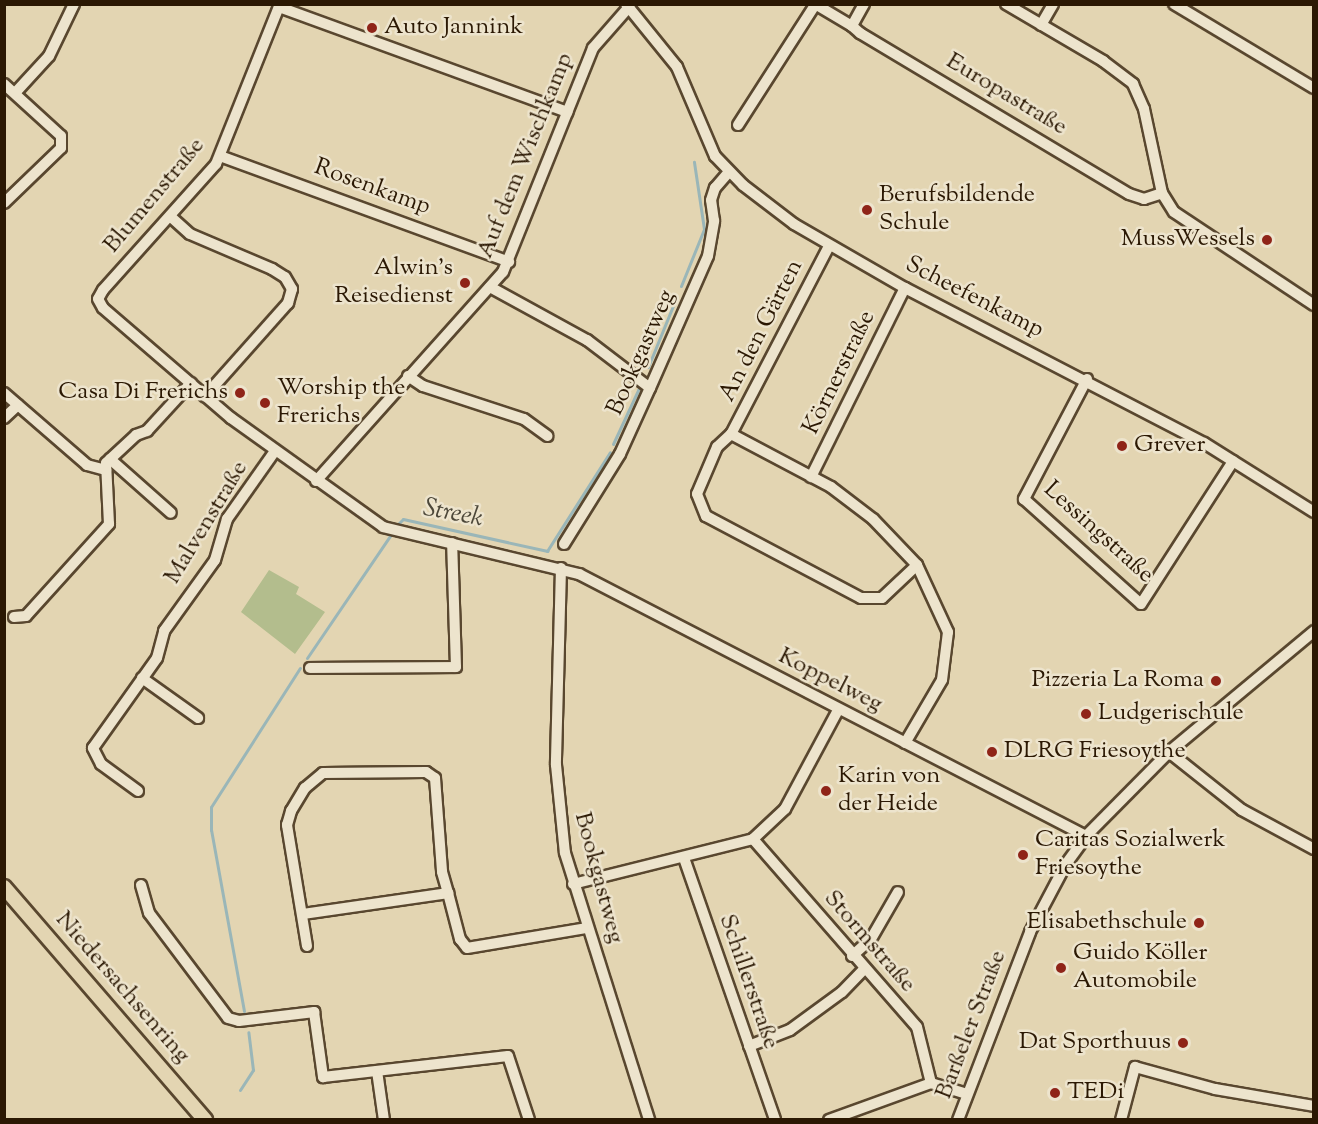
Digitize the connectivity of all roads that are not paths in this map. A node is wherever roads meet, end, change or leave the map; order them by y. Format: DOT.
graph roads {
  1 [pos="74,4"];
  2 [pos="864,4"];
  3 [pos="1006,4"];
  4 [pos="1053,4"];
  5 [pos="1174,4"];
  6 [pos="628,5"];
  7 [pos="815,5"];
  8 [pos="279,6"];
  9 [pos="1041,25"];
  10 [pos="852,26"];
  11 [pos="4,84"];
  12 [pos="1314,88"];
  13 [pos="15,93"];
  14 [pos="568,112"];
  15 [pos="738,125"];
  16 [pos="220,156"];
  17 [pos="729,172"];
  18 [pos="1162,193"];
  19 [pos="4,204"];
  20 [pos="171,217"];
  21 [pos="829,246"];
  22 [pos="509,262"];
  23 [pos="490,287"];
  24 [pos="906,288"];
  25 [pos="1314,304"];
  26 [pos="408,376"];
  27 [pos="1086,379"];
  28 [pos="191,383"];
  29 [pos="650,388"];
  30 [pos="4,393"];
  31 [pos="206,396"];
  32 [pos="18,405"];
  33 [pos="4,418"];
  34 [pos="731,434"];
  35 [pos="547,436"];
  36 [pos="275,451"];
  37 [pos="1233,461"];
  38 [pos="108,464"];
  39 [pos="811,477"];
  40 [pos="316,481"];
  41 [pos="1314,512"];
  42 [pos="171,513"];
  43 [pos="452,543"];
  44 [pos="564,544"];
  45 [pos="917,565"];
  46 [pos="558,567"];
  47 [pos="14,616"];
  48 [pos="1314,631"];
  49 [pos="310,668"];
  50 [pos="142,678"];
  51 [pos="838,710"];
  52 [pos="198,718"];
  53 [pos="905,743"];
  54 [pos="1169,752"];
  55 [pos="138,790"];
  56 [pos="1086,836"];
  57 [pos="753,839"];
  58 [pos="1314,849"];
  59 [pos="684,858"];
  60 [pos="573,884"];
  61 [pos="141,885"];
  62 [pos="4,887"];
  63 [pos="898,892"];
  64 [pos="448,893"];
  65 [pos="303,914"];
  66 [pos="587,928"];
  67 [pos="306,946"];
  68 [pos="852,956"];
  69 [pos="864,969"];
  70 [pos="748,1046"];
  71 [pos="377,1071"];
  72 [pos="931,1083"];
  73 [pos="967,1095"];
  74 [pos="1314,1106"];
  75 [pos="205,1119"];
  76 [pos="384,1119"];
  77 [pos="529,1119"];
  78 [pos="649,1119"];
  79 [pos="775,1119"];
  80 [pos="829,1119"];
  81 [pos="958,1119"];
  82 [pos="1121,1119"];
  1 -- 13 [label="street"];
  2 -- 10 [label="street"];
  3 -- 9 [label="street"];
  4 -- 9 [label="street"];
  5 -- 12 [label="street"];
  6 -- 14 [label="street, Auf dem Wischkamp"];
  6 -- 17 [label="street, Scheefenkamp"];
  7 -- 10 [label="street, Europastraße"];
  7 -- 15 [label="street"];
  8 -- 14 [label="street"];
  8 -- 16 [label="street, Blumenstraße"];
  9 -- 18 [label="street"];
  10 -- 18 [label="street, Europastraße"];
  11 -- 13 [label="street"];
  13 -- 19 [label="street"];
  14 -- 22 [label="street, Auf dem Wischkamp"];
  16 -- 20 [label="street, Blumenstraße"];
  16 -- 22 [label="street, Rosenkamp"];
  17 -- 21 [label="street, Scheefenkamp"];
  17 -- 29 [label="street, Bookgastweg"];
  18 -- 25 [label="street"];
  20 -- 28 [label="street, Blumenstraße"];
  20 -- 31 [label="street"];
  21 -- 24 [label="street, Scheefenkamp"];
  21 -- 34 [label="street, An den Gärten"];
  22 -- 23 [label="street, Auf dem Wischkamp"];
  23 -- 26 [label="street, Auf dem Wischkamp"];
  23 -- 29 [label="street"];
  24 -- 27 [label="street, Scheefenkamp"];
  24 -- 39 [label="street, Körnerstraße"];
  26 -- 35 [label="street"];
  26 -- 40 [label="street, Auf dem Wischkamp"];
  27 -- 37 [label="street, Scheefenkamp"];
  27 -- 37 [label="street, Lessingstraße"];
  28 -- 31 [label="street"];
  28 -- 38 [label="street"];
  29 -- 44 [label="street, Bookgastweg"];
  30 -- 32 [label="street"];
  31 -- 36 [label="street"];
  32 -- 33 [label="street"];
  32 -- 38 [label="street"];
  34 -- 39 [label="street"];
  34 -- 45 [label="street, An den Gärten"];
  36 -- 40 [label="street"];
  36 -- 50 [label="street, Malvenstraße"];
  37 -- 41 [label="street, Scheefenkamp"];
  38 -- 42 [label="street"];
  38 -- 47 [label="street"];
  39 -- 45 [label="street"];
  40 -- 43 [label="street, Koppelweg"];
  43 -- 46 [label="street, Koppelweg"];
  43 -- 49 [label="street"];
  45 -- 53 [label="street"];
  46 -- 51 [label="street, Koppelweg"];
  46 -- 60 [label="street, Bookgastweg"];
  48 -- 54 [label="street, Barßeler Straße"];
  50 -- 52 [label="street"];
  50 -- 55 [label="street, Malvenstraße"];
  51 -- 53 [label="street, Koppelweg"];
  51 -- 57 [label="street"];
  53 -- 56 [label="street, Koppelweg"];
  54 -- 56 [label="street, Barßeler Straße"];
  54 -- 58 [label="street"];
  56 -- 73 [label="street, Barßeler Straße"];
  57 -- 59 [label="street"];
  57 -- 68 [label="street, Stormstraße"];
  59 -- 60 [label="street"];
  59 -- 70 [label="street, Schillerstraße"];
  60 -- 66 [label="street, Bookgastweg"];
  61 -- 71 [label="street"];
  62 -- 75 [label="main road, Niedersachsenring"];
  63 -- 68 [label="street"];
  64 -- 65 [label="street"];
  64 -- 65 [label="street"];
  64 -- 66 [label="street"];
  65 -- 67 [label="street"];
  66 -- 78 [label="street, Bookgastweg"];
  68 -- 69 [label="street, Stormstraße"];
  69 -- 70 [label="street"];
  69 -- 72 [label="street, Stormstraße"];
  70 -- 79 [label="street, Schillerstraße"];
  71 -- 76 [label="street"];
  71 -- 77 [label="street"];
  72 -- 73 [label="street"];
  72 -- 80 [label="street"];
  73 -- 81 [label="street, Barßeler Straße"];
  74 -- 82 [label="street"];
}
